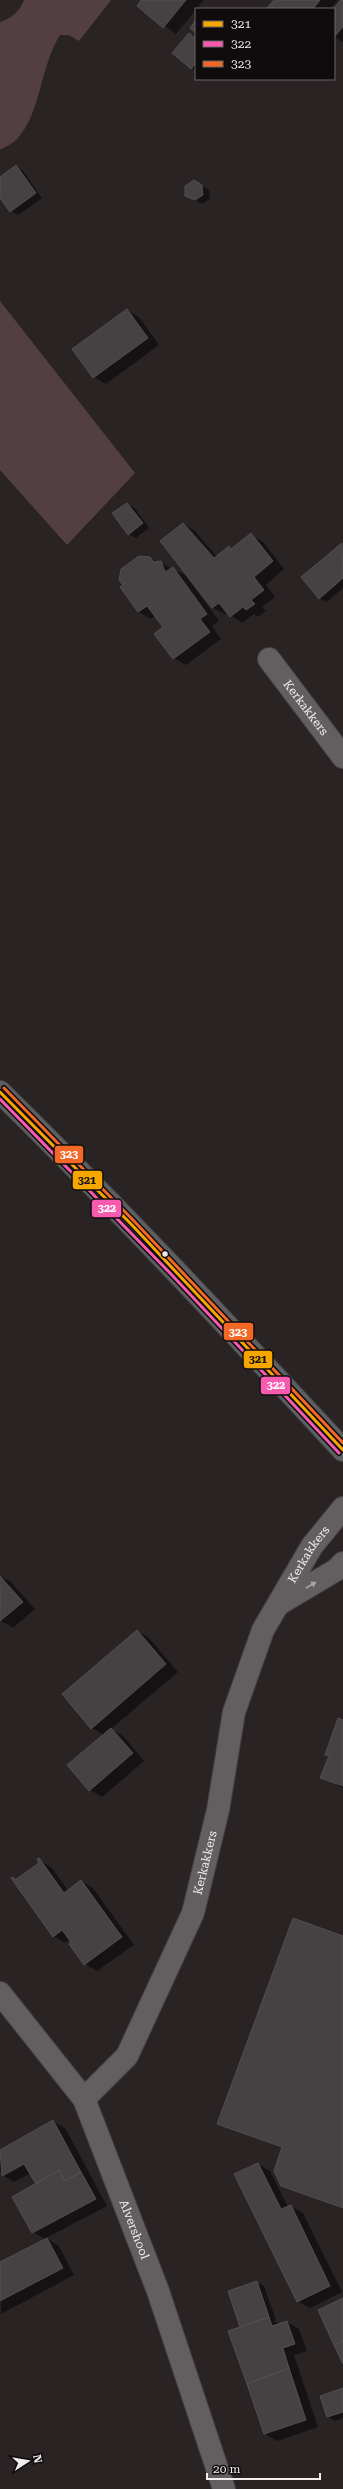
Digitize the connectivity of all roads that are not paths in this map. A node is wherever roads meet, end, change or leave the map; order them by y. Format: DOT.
graph roads {
  1 [pos="270,659"];
  2 [pos="343,757"];
  3 [pos="0,1092"];
  4 [pos="343,1450"];
  5 [pos="343,1508"];
  6 [pos="343,1563"];
  7 [pos="278,1604"];
  8 [pos="0,1993"];
  9 [pos="84,2099"];
  10 [pos="224,2489"];
  1 -- 2 [label="street, Kerkakkers"];
  3 -- 4 [label="main road"];
  5 -- 7 [label="street, Kerkakkers"];
  7 -- 6 [label="street, Kerkakkers, one-way"];
  7 -- 9 [label="street, Kerkakkers"];
  8 -- 9 [label="street, Alvershool"];
  9 -- 10 [label="street, Alvershool"];
}
